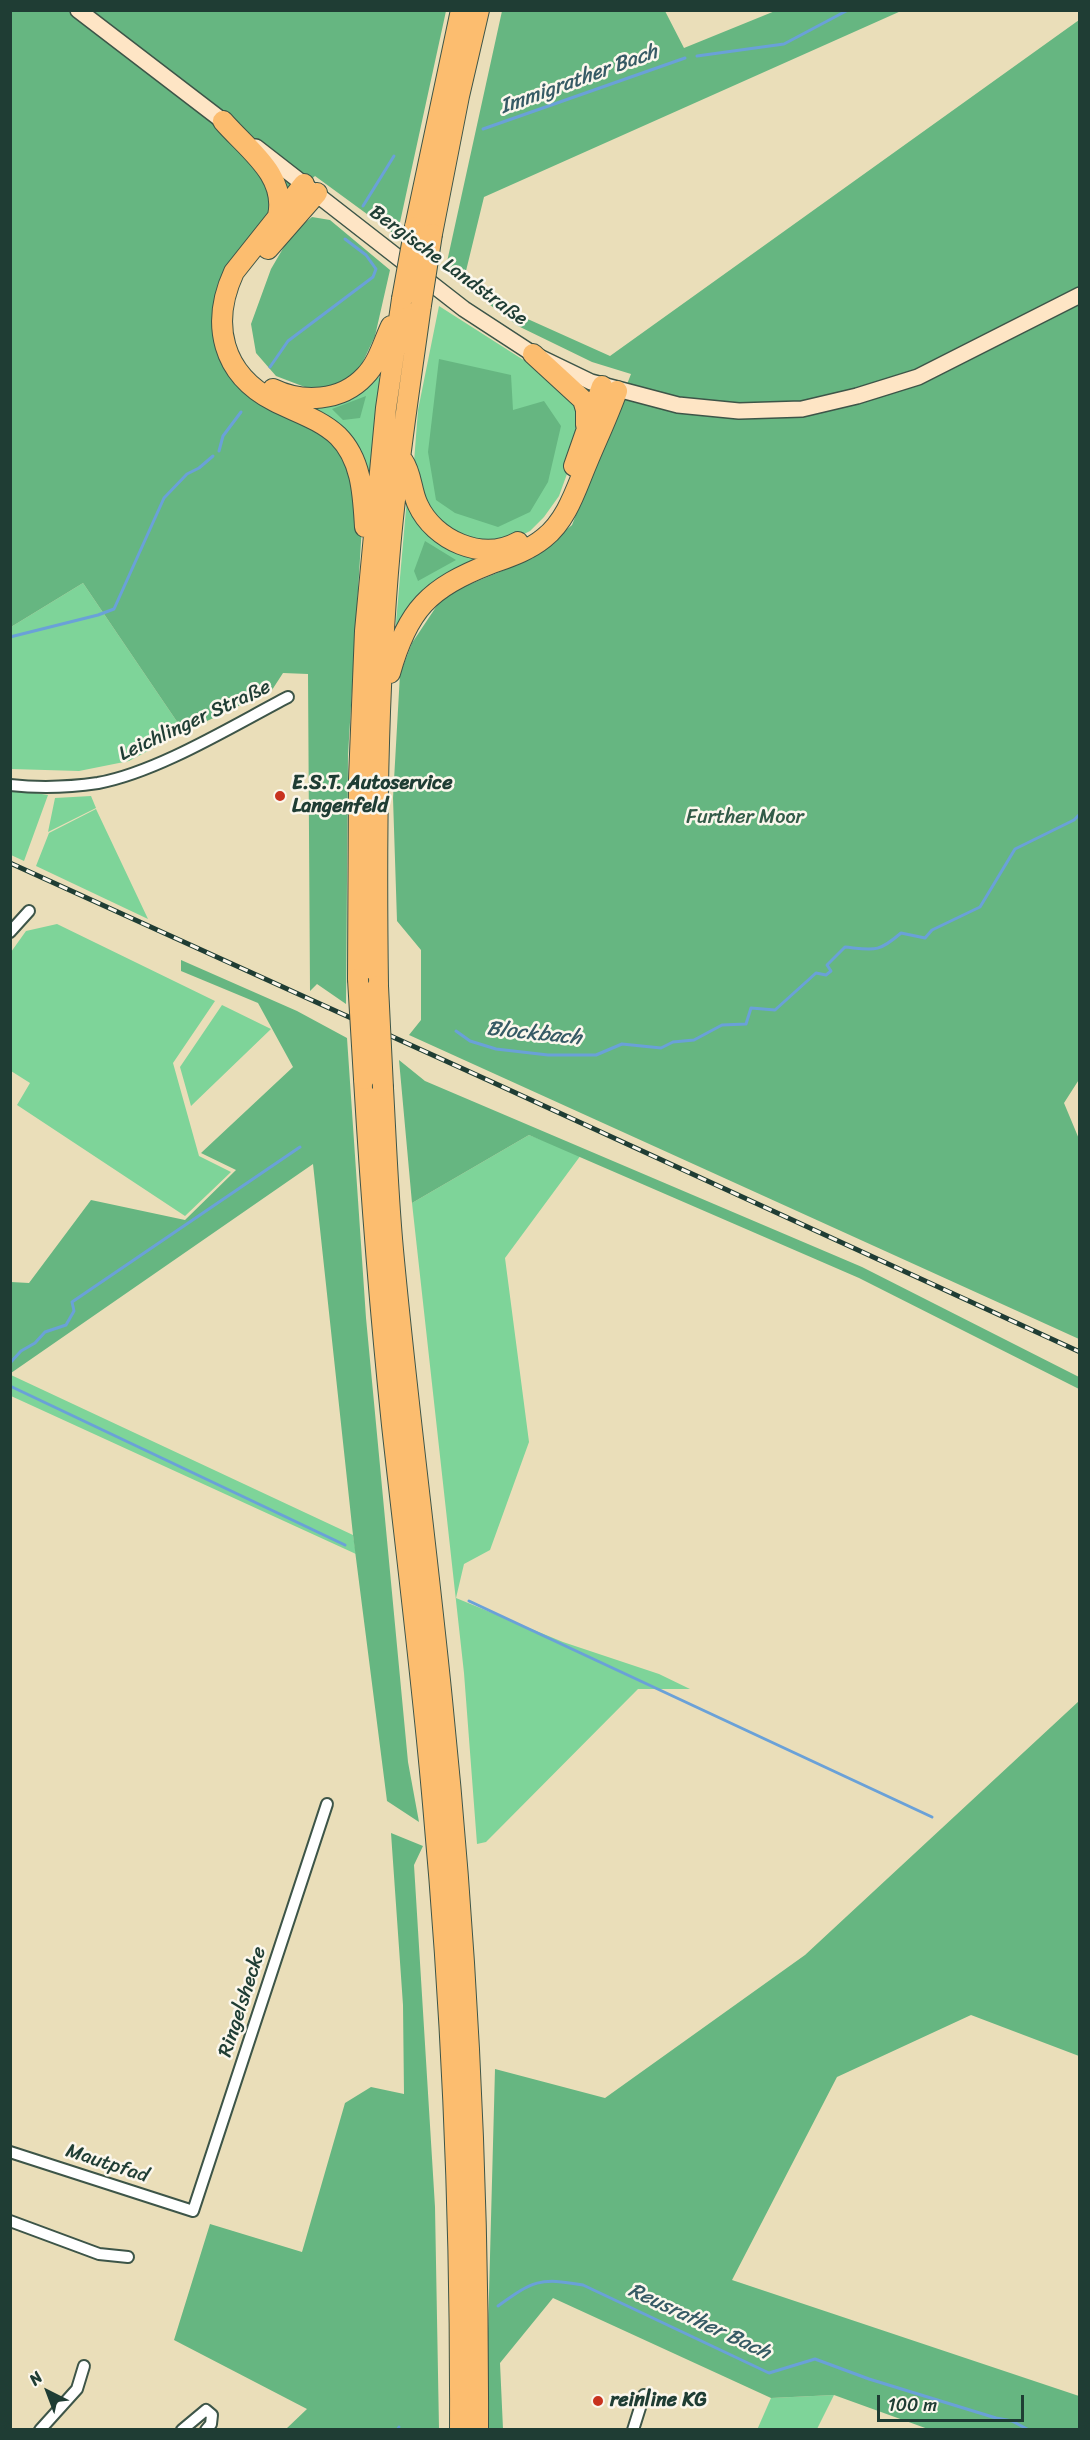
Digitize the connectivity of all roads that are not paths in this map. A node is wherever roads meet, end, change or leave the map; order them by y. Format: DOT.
graph roads {
  1 [pos="78,10"];
  2 [pos="461,10"];
  3 [pos="479,10"];
  4 [pos="223,121"];
  5 [pos="310,189"];
  6 [pos="278,216"];
  7 [pos="424,230"];
  8 [pos="1080,295"];
  9 [pos="412,302"];
  10 [pos="533,354"];
  11 [pos="609,389"];
  12 [pos="586,426"];
  13 [pos="400,456"];
  14 [pos="365,631"];
  15 [pos="288,698"];
  16 [pos="379,728"];
  17 [pos="10,785"];
  18 [pos="29,911"];
  19 [pos="10,932"];
  20 [pos="327,1804"];
  21 [pos="448,1875"];
  22 [pos="10,2152"];
  23 [pos="193,2211"];
  24 [pos="10,2221"];
  25 [pos="128,2257"];
  26 [pos="84,2366"];
  27 [pos="644,2395"];
  28 [pos="40,2430"];
  29 [pos="182,2430"];
  30 [pos="206,2430"];
  31 [pos="460,2430"];
  32 [pos="478,2430"];
  33 [pos="633,2430"];
  1 -- 4 [label="main road, Bergische Landstraße"];
  2 -- 7 [label="highway"];
  3 -- 7 [label="highway"];
  4 -- 5 [label="main road, Bergische Landstraße"];
  4 -- 6 [label="highway"];
  5 -- 6 [label="highway"];
  5 -- 9 [label="highway"];
  5 -- 10 [label="main road, Bergische Landstraße"];
  6 -- 14 [label="highway"];
  7 -- 9 [label="highway, bridge"];
  8 -- 11 [label="main road, Bergische Landstraße"];
  9 -- 13 [label="highway"];
  9 -- 14 [label="highway"];
  10 -- 11 [label="main road, Bergische Landstraße"];
  10 -- 12 [label="highway"];
  11 -- 12 [label="highway"];
  11 -- 16 [label="highway"];
  12 -- 13 [label="highway"];
  13 -- 16 [label="highway"];
  14 -- 21 [label="highway, bridge"];
  15 -- 17 [label="street, Leichlinger Straße"];
  16 -- 21 [label="highway, bridge"];
  18 -- 19 [label="street"];
  20 -- 23 [label="street, Ringelshecke"];
  21 -- 31 [label="highway"];
  21 -- 32 [label="highway"];
  22 -- 23 [label="street, Mautpfad"];
  24 -- 25 [label="street"];
  26 -- 28 [label="street"];
  27 -- 33 [label="street"];
  29 -- 30 [label="street"];
}
